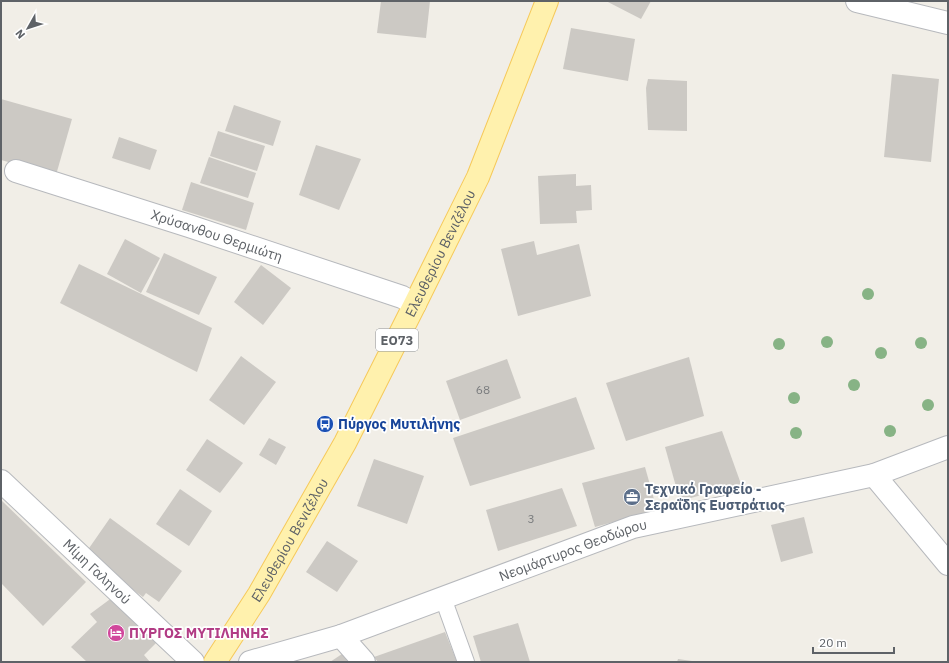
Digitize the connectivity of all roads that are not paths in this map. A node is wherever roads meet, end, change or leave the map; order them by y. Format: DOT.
graph roads {
  1 [pos="547,1"];
  2 [pos="857,1"];
  3 [pos="948,23"];
  4 [pos="16,171"];
  5 [pos="415,304"];
  6 [pos="948,447"];
  7 [pos="874,475"];
  8 [pos="1,482"];
  9 [pos="948,564"];
  10 [pos="443,598"];
  11 [pos="341,636"];
  12 [pos="193,662"];
  13 [pos="215,662"];
  14 [pos="250,662"];
  15 [pos="364,662"];
  16 [pos="466,662"];
  1 -- 5 [label="main road, Ελευθερίου Βενιζέλου / ΕΟ73"];
  2 -- 3 [label="street"];
  4 -- 5 [label="street, Χρύσανθου Θερμιώτη"];
  5 -- 13 [label="main road, Ελευθερίου Βενιζέλου / ΕΟ73"];
  6 -- 7 [label="street, Νεομάρτυρος Θεοδώρου"];
  7 -- 9 [label="street"];
  7 -- 10 [label="street, Νεομάρτυρος Θεοδώρου"];
  8 -- 12 [label="street, Μίμη Γαληνού"];
  10 -- 11 [label="street, Νεομάρτυρος Θεοδώρου"];
  10 -- 16 [label="lane"];
  11 -- 14 [label="street, Νεομάρτυρος Θεοδώρου"];
  11 -- 15 [label="street"];
}
